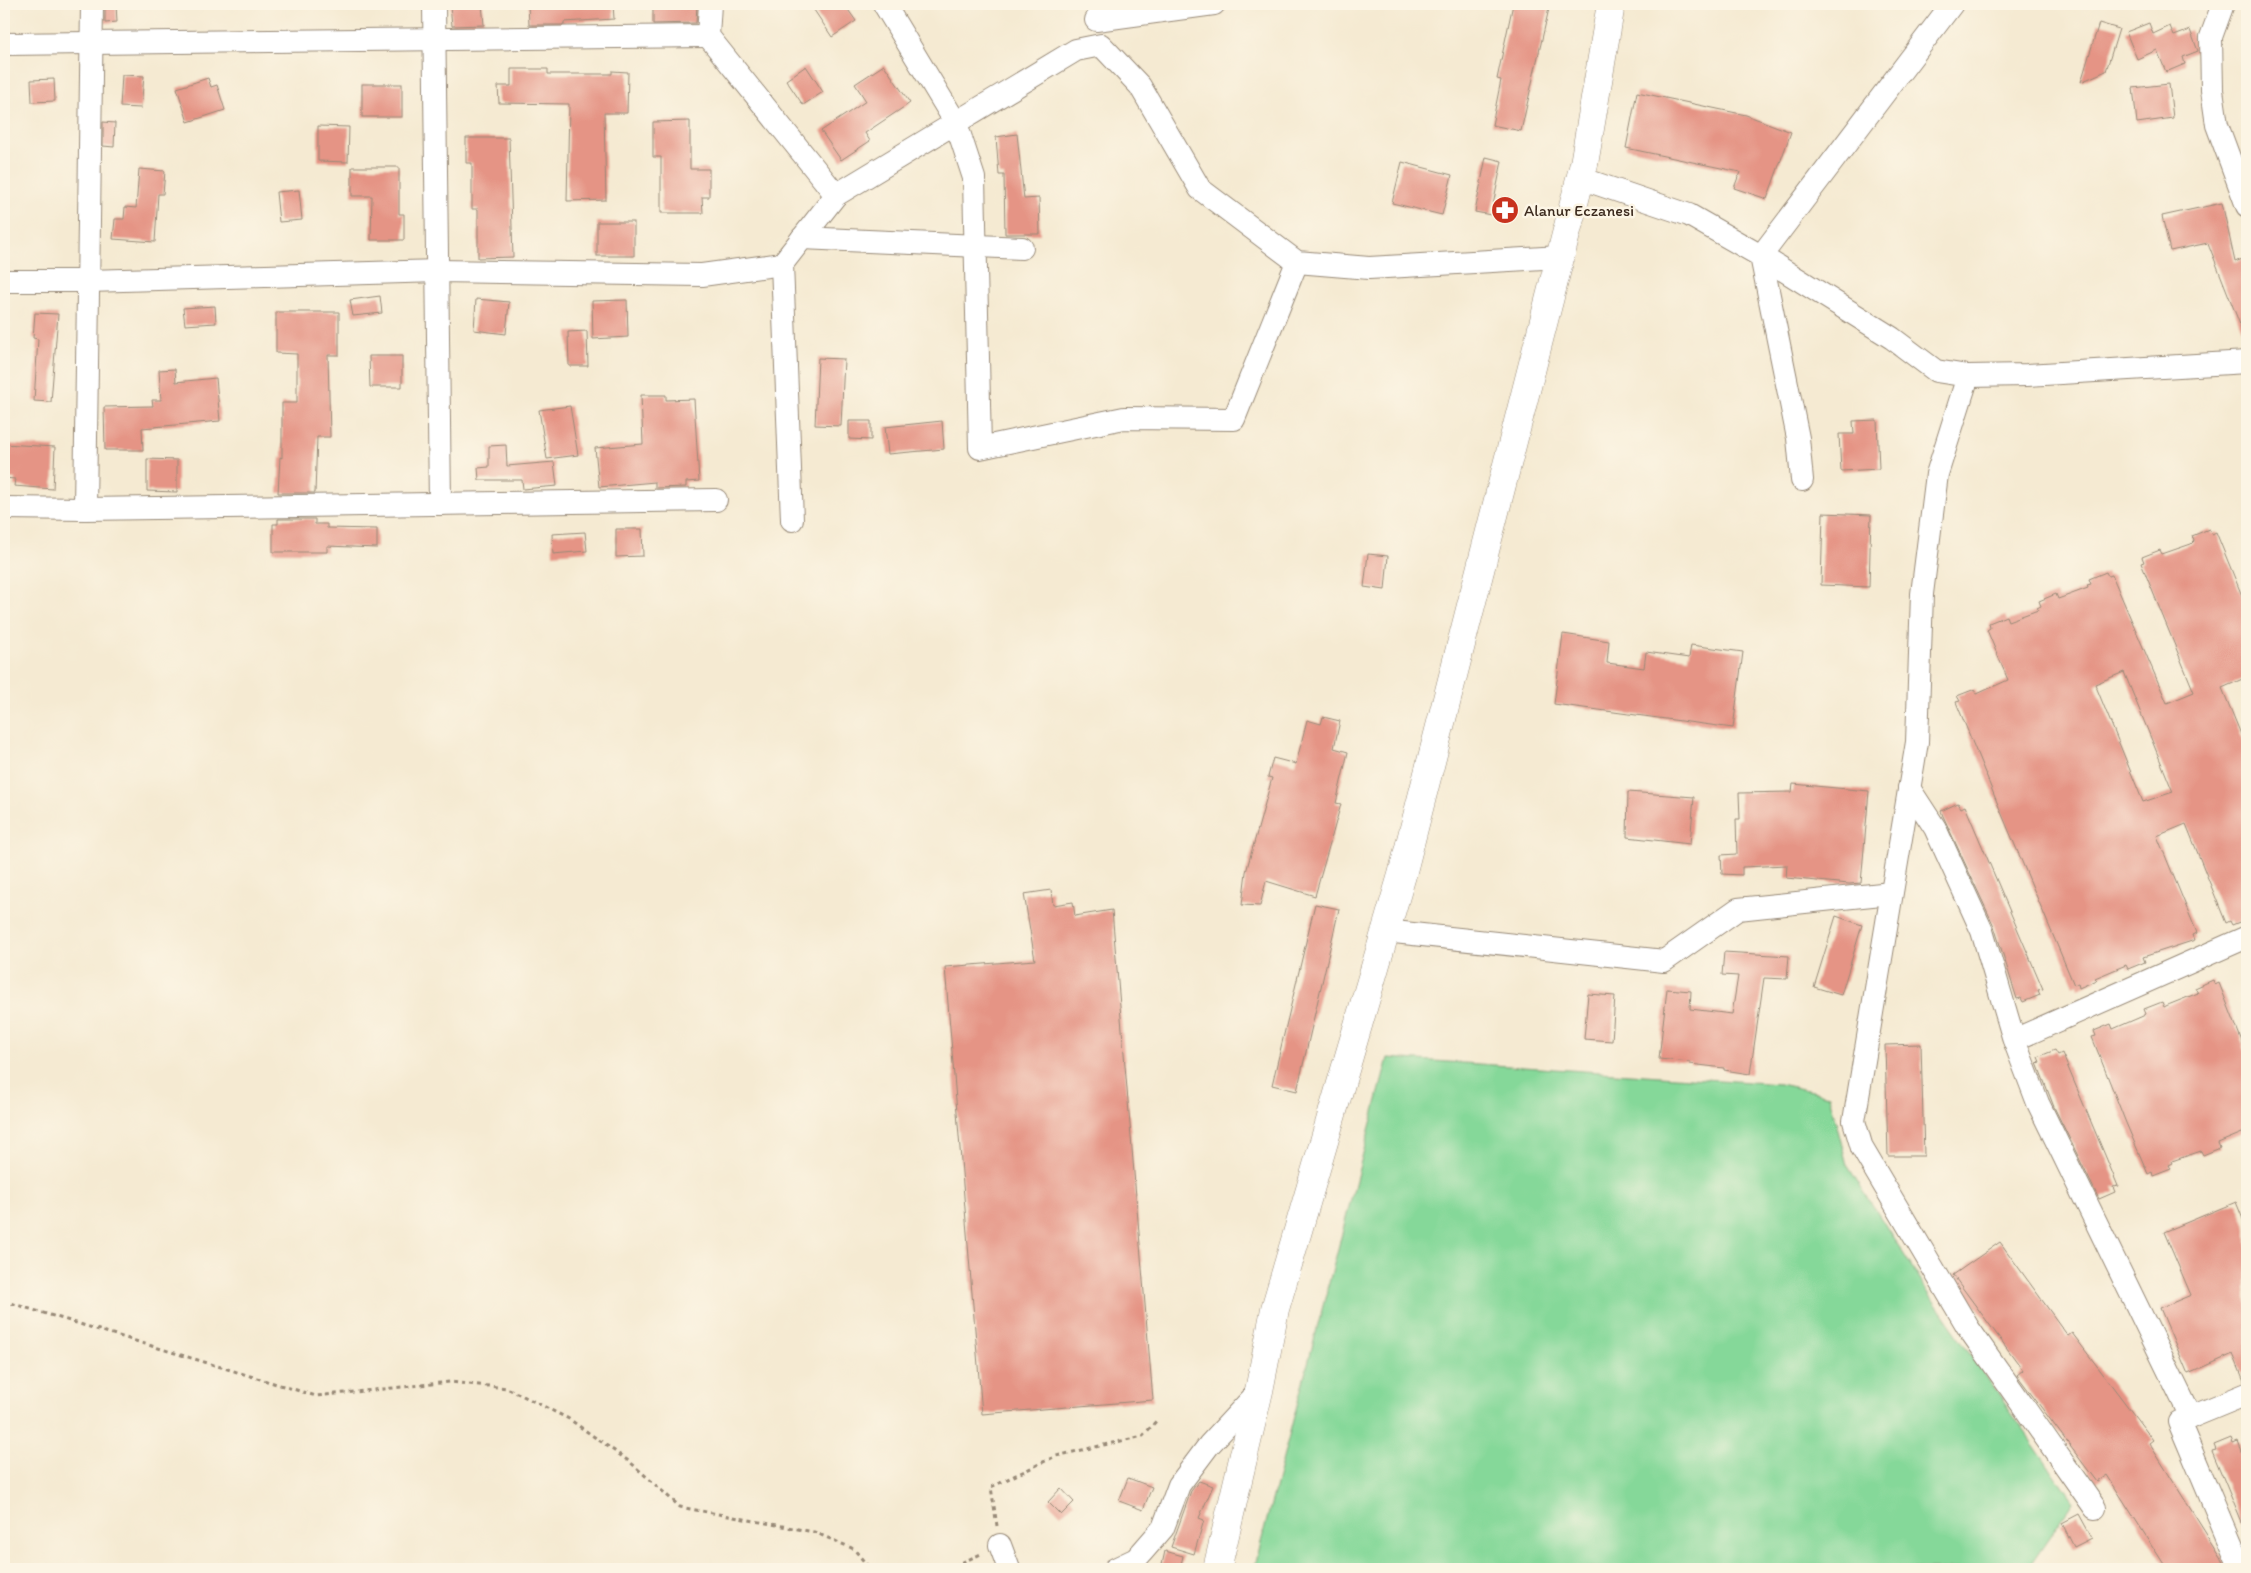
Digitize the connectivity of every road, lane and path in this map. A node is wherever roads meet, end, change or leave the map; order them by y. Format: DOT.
graph roads {
  1 [pos="92,4"];
  2 [pos="434,4"];
  3 [pos="710,4"];
  4 [pos="884,4"];
  5 [pos="1214,4"];
  6 [pos="1611,4"];
  7 [pos="1952,4"];
  8 [pos="2223,4"];
  9 [pos="1096,9"];
  10 [pos="708,36"];
  11 [pos="435,40"];
  12 [pos="92,42"];
  13 [pos="4,44"];
  14 [pos="1101,45"];
  15 [pos="956,123"];
  16 [pos="1580,178"];
  17 [pos="836,195"];
  18 [pos="2247,206"];
  19 [pos="802,238"];
  20 [pos="975,247"];
  21 [pos="1022,248"];
  22 [pos="1761,256"];
  23 [pos="1560,257"];
  24 [pos="1297,262"];
  25 [pos="782,264"];
  26 [pos="438,271"];
  27 [pos="4,281"];
  28 [pos="88,281"];
  29 [pos="2247,362"];
  30 [pos="1968,376"];
  31 [pos="1802,480"];
  32 [pos="716,500"];
  33 [pos="440,504"];
  34 [pos="4,508"];
  35 [pos="85,509"];
  36 [pos="792,520"];
  37 [pos="1909,788"];
  38 [pos="1891,892"];
  39 [pos="1385,931"];
  40 [pos="2247,937"];
  41 [pos="2014,1040"];
  42 [pos="4,1301"];
  43 [pos="1259,1391"];
  44 [pos="2247,1394"];
  45 [pos="2191,1417"];
  46 [pos="1158,1419"];
  47 [pos="2094,1508"];
  48 [pos="1000,1545"];
  49 [pos="870,1569"];
  50 [pos="947,1569"];
  51 [pos="1009,1569"];
  52 [pos="1116,1569"];
  53 [pos="1217,1569"];
  54 [pos="2241,1569"];
  1 -- 12 [label="street"];
  2 -- 11 [label="street"];
  3 -- 10 [label="street"];
  4 -- 15 [label="street"];
  5 -- 9 [label="street"];
  6 -- 16 [label="main road"];
  7 -- 22 [label="street"];
  8 -- 18 [label="street"];
  9 -- 14 [label="street"];
  10 -- 11 [label="street"];
  10 -- 17 [label="street"];
  11 -- 12 [label="street"];
  11 -- 26 [label="street"];
  12 -- 13 [label="street"];
  12 -- 28 [label="street"];
  14 -- 15 [label="street"];
  14 -- 24 [label="street"];
  15 -- 17 [label="street"];
  15 -- 20 [label="street"];
  16 -- 22 [label="street"];
  16 -- 23 [label="main road"];
  17 -- 19 [label="street"];
  19 -- 20 [label="street"];
  19 -- 25 [label="street"];
  20 -- 21 [label="street"];
  20 -- 24 [label="street"];
  22 -- 30 [label="street"];
  22 -- 31 [label="street"];
  23 -- 24 [label="street"];
  23 -- 39 [label="main road"];
  25 -- 26 [label="street"];
  25 -- 36 [label="street"];
  26 -- 28 [label="street"];
  26 -- 33 [label="street"];
  27 -- 28 [label="street"];
  28 -- 35 [label="street"];
  29 -- 30 [label="street"];
  30 -- 37 [label="street"];
  32 -- 33 [label="street"];
  33 -- 35 [label="street"];
  34 -- 35 [label="street"];
  37 -- 38 [label="street"];
  37 -- 41 [label="street"];
  38 -- 39 [label="street"];
  38 -- 47 [label="street"];
  39 -- 43 [label="main road"];
  40 -- 41 [label="street"];
  41 -- 45 [label="street"];
  42 -- 49 [label="path"];
  43 -- 52 [label="street"];
  43 -- 53 [label="main road"];
  44 -- 45 [label="street"];
  45 -- 54 [label="street"];
  46 -- 48 [label="path"];
  48 -- 50 [label="path"];
  48 -- 51 [label="street"];
}
